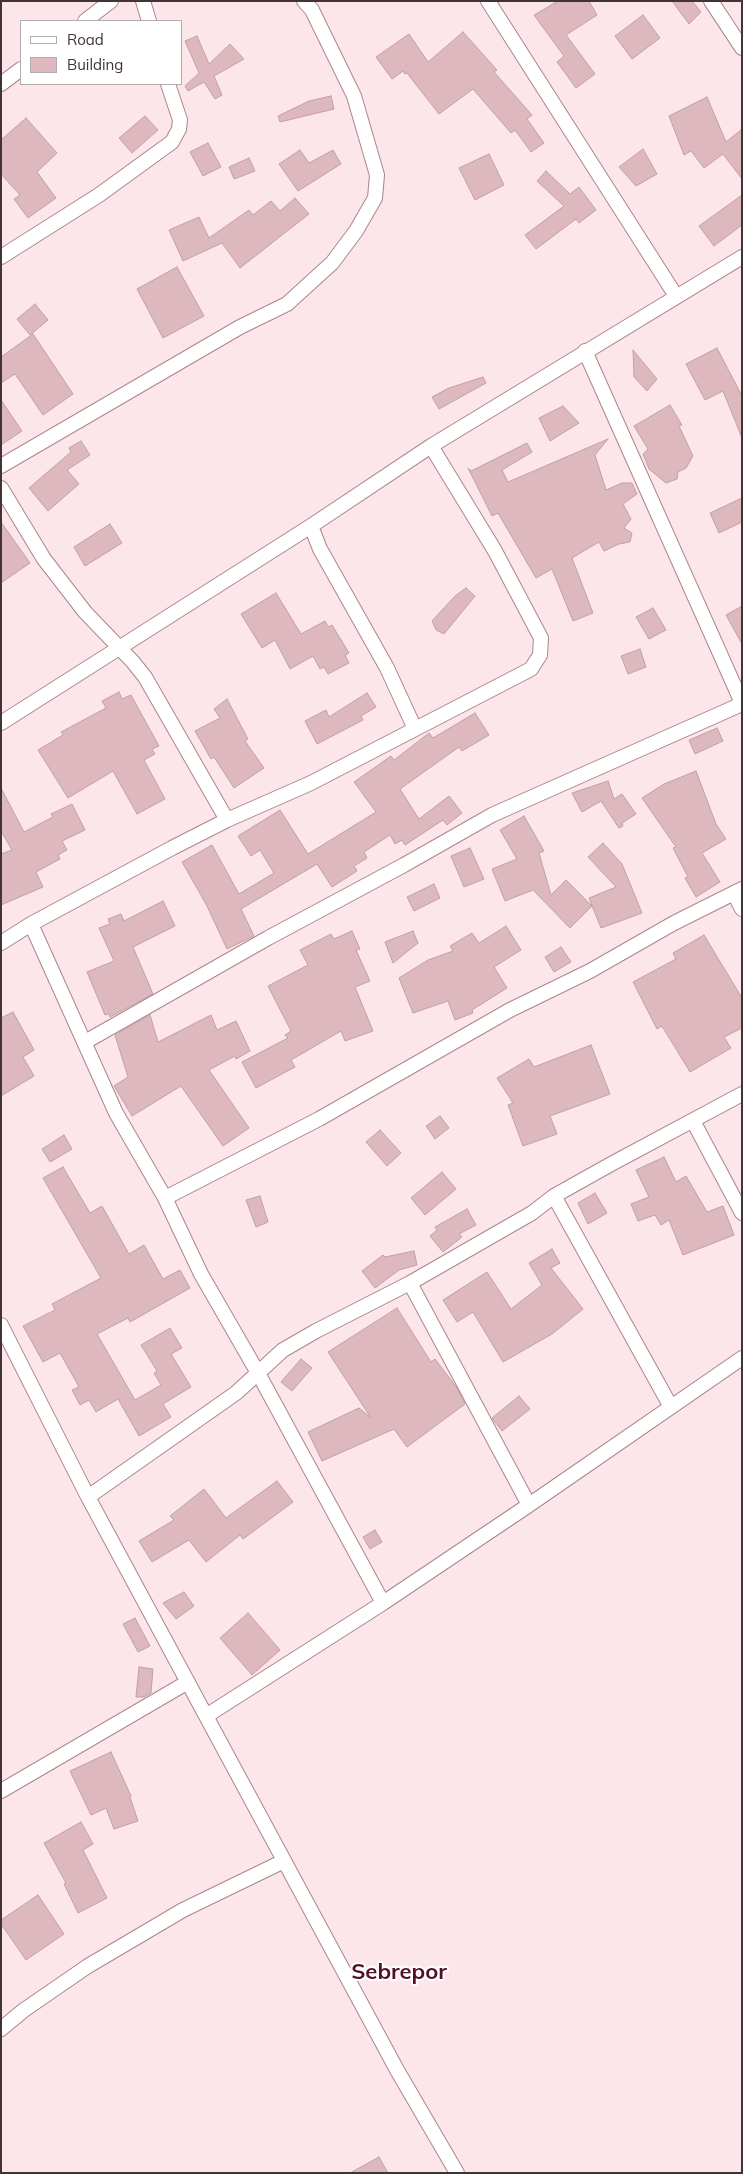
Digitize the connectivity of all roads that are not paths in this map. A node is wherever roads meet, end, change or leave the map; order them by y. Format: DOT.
graph roads {
  1 [pos="111,1"];
  2 [pos="143,1"];
  3 [pos="304,1"];
  4 [pos="488,1"];
  5 [pos="711,1"];
  6 [pos="86,20"];
  7 [pos="149,20"];
  8 [pos="742,48"];
  9 [pos="20,70"];
  10 [pos="1,84"];
  11 [pos="168,85"];
  12 [pos="1,257"];
  13 [pos="742,257"];
  14 [pos="676,296"];
  15 [pos="585,351"];
  16 [pos="431,446"];
  17 [pos="1,466"];
  18 [pos="1,488"];
  19 [pos="311,526"];
  20 [pos="118,647"];
  21 [pos="742,703"];
  22 [pos="1,723"];
  23 [pos="415,729"];
  24 [pos="227,820"];
  25 [pos="738,891"];
  26 [pos="742,909"];
  27 [pos="31,924"];
  28 [pos="1,943"];
  29 [pos="85,1042"];
  30 [pos="742,1094"];
  31 [pos="693,1121"];
  32 [pos="554,1196"];
  33 [pos="165,1198"];
  34 [pos="742,1213"];
  35 [pos="410,1283"];
  36 [pos="2,1328"];
  37 [pos="742,1358"];
  38 [pos="258,1373"];
  39 [pos="671,1407"];
  40 [pos="88,1497"];
  41 [pos="529,1505"];
  42 [pos="383,1603"];
  43 [pos="188,1682"];
  44 [pos="206,1716"];
  45 [pos="1,1791"];
  46 [pos="284,1861"];
  47 [pos="1,2029"];
  48 [pos="457,2173"];
  1 -- 6 [label="street"];
  2 -- 7 [label="street"];
  3 -- 17 [label="street"];
  4 -- 14 [label="street"];
  5 -- 8 [label="street"];
  9 -- 10 [label="street"];
  11 -- 12 [label="street"];
  13 -- 14 [label="street"];
  14 -- 15 [label="street"];
  15 -- 16 [label="street"];
  15 -- 21 [label="street"];
  16 -- 19 [label="street"];
  16 -- 23 [label="street"];
  18 -- 20 [label="street"];
  19 -- 20 [label="street"];
  19 -- 23 [label="street"];
  20 -- 22 [label="street"];
  20 -- 24 [label="street"];
  21 -- 29 [label="street"];
  23 -- 24 [label="street"];
  24 -- 27 [label="street"];
  25 -- 26 [label="street"];
  25 -- 33 [label="street"];
  27 -- 28 [label="street"];
  27 -- 29 [label="street"];
  29 -- 33 [label="street"];
  30 -- 31 [label="street"];
  31 -- 32 [label="street"];
  31 -- 34 [label="street"];
  32 -- 35 [label="street"];
  32 -- 39 [label="street"];
  33 -- 38 [label="street"];
  35 -- 38 [label="street"];
  35 -- 41 [label="street"];
  36 -- 40 [label="street"];
  37 -- 39 [label="street"];
  38 -- 40 [label="street"];
  38 -- 42 [label="street"];
  39 -- 41 [label="street"];
  40 -- 43 [label="street"];
  41 -- 42 [label="street"];
  42 -- 44 [label="street"];
  43 -- 44 [label="street"];
  43 -- 45 [label="street"];
  44 -- 46 [label="street"];
  46 -- 47 [label="street"];
  46 -- 48 [label="street"];
}
